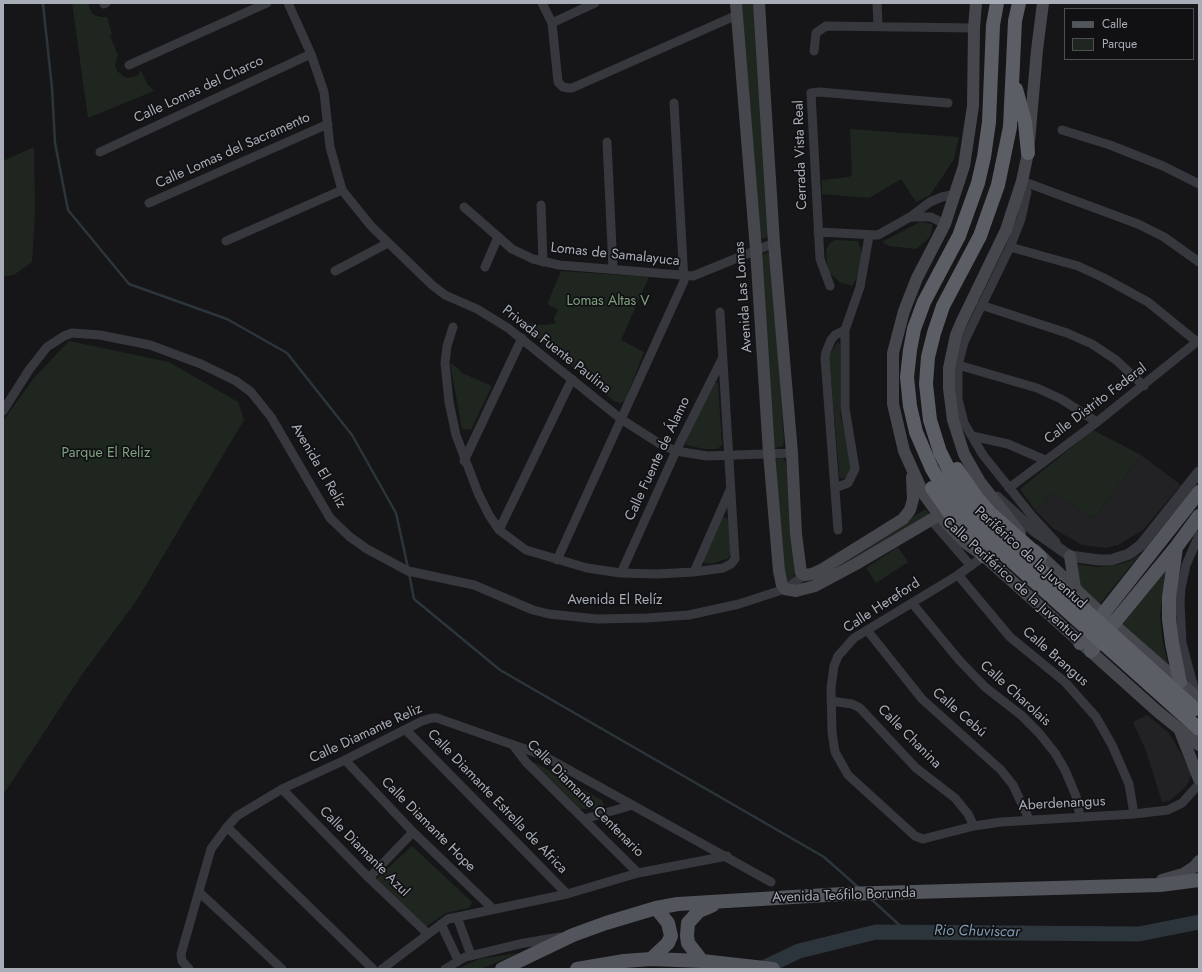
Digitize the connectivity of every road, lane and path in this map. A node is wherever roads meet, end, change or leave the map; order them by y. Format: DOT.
graph roads {
  1 [pos="267,3"];
  2 [pos="288,3"];
  3 [pos="542,3"];
  4 [pos="595,3"];
  5 [pos="759,3"];
  6 [pos="877,3"];
  7 [pos="976,3"];
  8 [pos="997,3"];
  9 [pos="1019,3"];
  10 [pos="1043,3"];
  11 [pos="736,9"];
  12 [pos="552,23"];
  13 [pos="878,26"];
  14 [pos="974,28"];
  15 [pos="814,51"];
  16 [pos="310,54"];
  17 [pos="129,66"];
  18 [pos="1013,76"];
  19 [pos="674,103"];
  20 [pos="948,103"];
  21 [pos="328,124"];
  22 [pos="1062,130"];
  23 [pos="608,142"];
  24 [pos="100,152"];
  25 [pos="1028,153"];
  26 [pos="1022,181"];
  27 [pos="1199,184"];
  28 [pos="342,190"];
  29 [pos="956,194"];
  30 [pos="149,203"];
  31 [pos="541,205"];
  32 [pos="464,207"];
  33 [pos="910,217"];
  34 [pos="944,224"];
  35 [pos="818,232"];
  36 [pos="869,236"];
  37 [pos="498,238"];
  38 [pos="226,241"];
  39 [pos="774,242"];
  40 [pos="388,243"];
  41 [pos="1010,247"];
  42 [pos="756,250"];
  43 [pos="543,262"];
  44 [pos="1199,262"];
  45 [pos="485,267"];
  46 [pos="613,269"];
  47 [pos="334,270"];
  48 [pos="685,276"];
  49 [pos="830,286"];
  50 [pos="980,305"];
  51 [pos="720,312"];
  52 [pos="453,327"];
  53 [pos="845,330"];
  54 [pos="522,338"];
  55 [pos="1198,341"];
  56 [pos="722,358"];
  57 [pos="958,365"];
  58 [pos="572,379"];
  59 [pos="1144,386"];
  60 [pos="3,411"];
  61 [pos="621,419"];
  62 [pos="930,420"];
  63 [pos="1097,422"];
  64 [pos="916,432"];
  65 [pos="972,436"];
  66 [pos="676,451"];
  67 [pos="769,453"];
  68 [pos="792,453"];
  69 [pos="728,455"];
  70 [pos="1045,460"];
  71 [pos="464,461"];
  72 [pos="910,467"];
  73 [pos="1199,472"];
  74 [pos="980,482"];
  75 [pos="835,488"];
  76 [pos="1009,488"];
  77 [pos="730,489"];
  78 [pos="952,491"];
  79 [pos="1199,492"];
  80 [pos="1199,516"];
  81 [pos="935,517"];
  82 [pos="498,530"];
  83 [pos="838,530"];
  84 [pos="1199,535"];
  85 [pos="1177,546"];
  86 [pos="984,556"];
  87 [pos="1070,556"];
  88 [pos="1040,557"];
  89 [pos="557,560"];
  90 [pos="971,566"];
  91 [pos="694,572"];
  92 [pos="621,573"];
  93 [pos="805,574"];
  94 [pos="958,575"];
  95 [pos="1075,588"];
  96 [pos="785,589"];
  97 [pos="912,603"];
  98 [pos="1108,619"];
  99 [pos="867,630"];
  100 [pos="1086,647"];
  101 [pos="1180,682"];
  102 [pos="831,701"];
  103 [pos="1197,704"];
  104 [pos="1199,729"];
  105 [pos="406,730"];
  106 [pos="1179,730"];
  107 [pos="513,745"];
  108 [pos="1199,745"];
  109 [pos="345,760"];
  110 [pos="1199,779"];
  111 [pos="1199,784"];
  112 [pos="282,789"];
  113 [pos="633,805"];
  114 [pos="1134,814"];
  115 [pos="1080,817"];
  116 [pos="584,819"];
  117 [pos="1029,819"];
  118 [pos="227,826"];
  119 [pos="974,826"];
  120 [pos="413,832"];
  121 [pos="917,838"];
  122 [pos="727,856"];
  123 [pos="1199,861"];
  124 [pos="638,873"];
  125 [pos="369,878"];
  126 [pos="1199,880"];
  127 [pos="771,882"];
  128 [pos="1110,886"];
  129 [pos="199,892"];
  130 [pos="567,894"];
  131 [pos="722,901"];
  132 [pos="656,908"];
  133 [pos="493,909"];
  134 [pos="457,917"];
  135 [pos="441,924"];
  136 [pos="428,934"];
  137 [pos="573,935"];
  138 [pos="471,955"];
  139 [pos="651,959"];
  140 [pos="458,960"];
  141 [pos="702,961"];
  142 [pos="189,969"];
  143 [pos="282,969"];
  144 [pos="373,969"];
  145 [pos="382,969"];
  146 [pos="444,969"];
  147 [pos="502,969"];
  148 [pos="577,969"];
  149 [pos="773,969"];
  1 -- 17 [label="street"];
  2 -- 16 [label="street, Privada Fuente Paulina"];
  3 -- 12 [label="street"];
  4 -- 12 [label="street"];
  5 -- 39 [label="main road"];
  6 -- 13 [label="street"];
  7 -- 14 [label="main road, Calle Periférico de la Juventud"];
  8 -- 64 [label="highway, Periférico de la Juventud"];
  9 -- 18 [label="highway, Periférico de la Juventud"];
  10 -- 25 [label="main road"];
  11 -- 12 [label="street"];
  11 -- 42 [label="main road, Avenida Las Lomas"];
  13 -- 14 [label="street"];
  13 -- 15 [label="street"];
  14 -- 29 [label="main road, Calle Periférico de la Juventud"];
  16 -- 21 [label="street, Privada Fuente Paulina"];
  16 -- 24 [label="street, Calle Lomas del Charco"];
  18 -- 25 [label="highway"];
  18 -- 62 [label="highway, Periférico de la Juventud"];
  19 -- 48 [label="street"];
  20 -- 35 [label="street, Cerrada Vista Real"];
  21 -- 28 [label="street, Privada Fuente Paulina"];
  21 -- 30 [label="street, Calle Lomas del Sacramento"];
  22 -- 27 [label="street"];
  23 -- 46 [label="street"];
  25 -- 26 [label="main road"];
  26 -- 41 [label="street"];
  26 -- 44 [label="street"];
  26 -- 74 [label="main road"];
  28 -- 38 [label="street"];
  28 -- 40 [label="street, Privada Fuente Paulina"];
  29 -- 33 [label="street"];
  29 -- 34 [label="main road, Calle Periférico de la Juventud"];
  31 -- 43 [label="street"];
  32 -- 37 [label="street, Lomas de Samalayuca"];
  33 -- 34 [label="street"];
  33 -- 36 [label="street"];
  34 -- 72 [label="main road, Calle Periférico de la Juventud"];
  35 -- 36 [label="street"];
  35 -- 49 [label="street, Cerrada Vista Real"];
  36 -- 53 [label="street"];
  37 -- 43 [label="street, Lomas de Samalayuca"];
  37 -- 45 [label="street"];
  39 -- 42 [label="street, Lomas de Samalayuca"];
  39 -- 68 [label="main road"];
  40 -- 47 [label="street"];
  40 -- 54 [label="street, Privada Fuente Paulina"];
  41 -- 50 [label="street"];
  41 -- 55 [label="street"];
  42 -- 48 [label="street, Lomas de Samalayuca"];
  42 -- 67 [label="main road, Avenida Las Lomas"];
  43 -- 46 [label="street, Lomas de Samalayuca"];
  46 -- 48 [label="street, Lomas de Samalayuca"];
  48 -- 61 [label="street"];
  50 -- 57 [label="street"];
  50 -- 59 [label="street"];
  51 -- 56 [label="street"];
  52 -- 71 [label="street"];
  53 -- 75 [label="street"];
  53 -- 75 [label="street"];
  54 -- 58 [label="street, Privada Fuente Paulina"];
  54 -- 71 [label="street"];
  55 -- 59 [label="street, Calle Distrito Federal"];
  56 -- 66 [label="street, Calle Fuente de Álamo"];
  56 -- 69 [label="street"];
  57 -- 63 [label="street"];
  57 -- 65 [label="street"];
  58 -- 61 [label="street, Privada Fuente Paulina"];
  58 -- 82 [label="street"];
  59 -- 63 [label="street, Calle Distrito Federal"];
  60 -- 96 [label="street, Avenida El Relíz"];
  61 -- 66 [label="street, Privada Fuente Paulina"];
  61 -- 89 [label="street"];
  62 -- 78 [label="highway, Periférico de la Juventud"];
  62 -- 88 [label="highway"];
  63 -- 70 [label="street, Calle Distrito Federal"];
  64 -- 78 [label="highway, Periférico de la Juventud"];
  64 -- 86 [label="highway"];
  65 -- 70 [label="street"];
  65 -- 76 [label="street"];
  66 -- 69 [label="street, Privada Fuente Paulina"];
  66 -- 92 [label="street, Calle Fuente de Álamo"];
  67 -- 68 [label="street, Privada Fuente Paulina"];
  67 -- 69 [label="street, Privada Fuente Paulina"];
  67 -- 96 [label="main road, Avenida Las Lomas"];
  68 -- 93 [label="main road"];
  69 -- 77 [label="street"];
  70 -- 76 [label="street, Calle Distrito Federal"];
  71 -- 82 [label="street"];
  72 -- 81 [label="main road, Calle Periférico de la Juventud"];
  72 -- 93 [label="main road"];
  73 -- 87 [label="street"];
  74 -- 87 [label="street"];
  74 -- 88 [label="main road"];
  75 -- 83 [label="street"];
  76 -- 87 [label="street"];
  77 -- 91 [label="street"];
  77 -- 91 [label="street"];
  78 -- 103 [label="highway, Periférico de la Juventud, bridge"];
  78 -- 104 [label="highway, Periférico de la Juventud, bridge"];
  79 -- 98 [label="main road"];
  80 -- 85 [label="main road"];
  81 -- 86 [label="main road, Calle Periférico de la Juventud"];
  81 -- 90 [label="street"];
  81 -- 96 [label="main road, Avenida El Relíz"];
  82 -- 89 [label="street"];
  84 -- 103 [label="street"];
  85 -- 98 [label="main road"];
  85 -- 101 [label="main road"];
  86 -- 90 [label="street, Calle Hereford"];
  86 -- 100 [label="main road, Calle Periférico de la Juventud"];
  87 -- 95 [label="main road"];
  88 -- 95 [label="main road"];
  89 -- 92 [label="street"];
  90 -- 94 [label="street, Calle Hereford"];
  91 -- 92 [label="street"];
  93 -- 96 [label="street"];
  94 -- 97 [label="street, Calle Hereford"];
  94 -- 114 [label="street, Calle Brangus"];
  95 -- 98 [label="main road"];
  97 -- 99 [label="street, Calle Hereford"];
  97 -- 115 [label="street, Calle Charolais"];
  98 -- 100 [label="main road"];
  98 -- 101 [label="main road"];
  99 -- 102 [label="street, Calle Hereford"];
  99 -- 117 [label="street, Calle Cebú"];
  100 -- 106 [label="main road, Calle Periférico de la Juventud"];
  101 -- 103 [label="main road"];
  102 -- 119 [label="street, Calle Chanina"];
  102 -- 121 [label="street, Calle Hereford"];
  105 -- 107 [label="street, Calle Diamante Reliz"];
  105 -- 109 [label="street, Calle Diamante Reliz"];
  105 -- 130 [label="street, Calle Diamante Estrella de Africa"];
  106 -- 108 [label="main road, Calle Periférico de la Juventud"];
  106 -- 110 [label="main road"];
  107 -- 113 [label="street, Calle Diamante Reliz"];
  107 -- 116 [label="street, Calle Diamante Centenario"];
  109 -- 112 [label="street, Calle Diamante Reliz"];
  109 -- 120 [label="street, Calle Diamante Hope"];
  111 -- 114 [label="street, Aberdenangus"];
  112 -- 118 [label="street, Calle Diamante Reliz"];
  112 -- 125 [label="street, Calle Diamante Azul"];
  113 -- 116 [label="street"];
  113 -- 122 [label="street, Calle Diamante Reliz"];
  114 -- 115 [label="street, Aberdenangus"];
  115 -- 117 [label="street, Aberdenangus"];
  116 -- 124 [label="street, Calle Diamante Centenario"];
  117 -- 119 [label="street, Aberdenangus"];
  118 -- 129 [label="street, Calle Diamante Reliz"];
  118 -- 144 [label="street"];
  119 -- 121 [label="street, Aberdenangus"];
  120 -- 125 [label="street"];
  120 -- 133 [label="street, Calle Diamante Hope"];
  122 -- 124 [label="street"];
  122 -- 127 [label="street, Calle Diamante Reliz"];
  123 -- 128 [label="main road"];
  124 -- 130 [label="street"];
  125 -- 136 [label="street, Calle Diamante Azul"];
  126 -- 128 [label="main road, Avenida Teófilo Borunda"];
  128 -- 131 [label="main road, Avenida Teófilo Borunda"];
  129 -- 142 [label="street, Calle Diamante Reliz"];
  129 -- 143 [label="street"];
  130 -- 133 [label="street"];
  131 -- 132 [label="main road, Avenida Teófilo Borunda"];
  131 -- 141 [label="main road"];
  132 -- 137 [label="main road, Avenida Teófilo Borunda"];
  132 -- 139 [label="main road"];
  133 -- 134 [label="street"];
  134 -- 135 [label="street"];
  134 -- 138 [label="street"];
  135 -- 136 [label="street"];
  135 -- 140 [label="street"];
  136 -- 145 [label="street"];
  137 -- 138 [label="street"];
  137 -- 147 [label="main road, Avenida Teófilo Borunda"];
  138 -- 140 [label="street"];
  139 -- 141 [label="main road"];
  139 -- 148 [label="main road"];
  140 -- 146 [label="street"];
  141 -- 149 [label="main road"];
}
